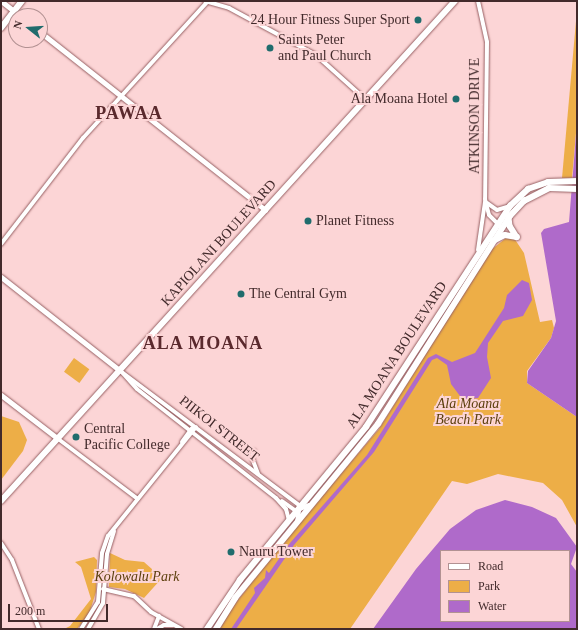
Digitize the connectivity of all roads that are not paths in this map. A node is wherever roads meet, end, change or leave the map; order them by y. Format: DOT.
graph roads {
  1 [pos="1,1"];
  2 [pos="206,1"];
  3 [pos="454,1"];
  4 [pos="478,1"];
  5 [pos="9,8"];
  6 [pos="8,19"];
  7 [pos="1,28"];
  8 [pos="48,38"];
  9 [pos="121,96"];
  10 [pos="366,100"];
  11 [pos="577,182"];
  12 [pos="577,188"];
  13 [pos="485,199"];
  14 [pos="510,206"];
  15 [pos="265,210"];
  16 [pos="510,216"];
  17 [pos="497,222"];
  18 [pos="501,227"];
  19 [pos="493,242"];
  20 [pos="1,244"];
  21 [pos="478,250"];
  22 [pos="1,277"];
  23 [pos="119,370"];
  24 [pos="1,395"];
  25 [pos="196,427"];
  26 [pos="192,430"];
  27 [pos="58,438"];
  28 [pos="254,451"];
  29 [pos="259,474"];
  30 [pos="276,498"];
  31 [pos="138,499"];
  32 [pos="1,501"];
  33 [pos="314,502"];
  34 [pos="298,509"];
  35 [pos="288,520"];
  36 [pos="297,522"];
  37 [pos="1,543"];
  38 [pos="103,589"];
  39 [pos="159,616"];
  40 [pos="176,626"];
  41 [pos="39,629"];
  42 [pos="81,629"];
  43 [pos="88,629"];
  44 [pos="156,629"];
  45 [pos="182,629"];
  46 [pos="207,629"];
  47 [pos="216,629"];
  1 -- 5 [label="main road"];
  2 -- 9 [label="street"];
  2 -- 10 [label="street"];
  3 -- 10 [label="main road, KAPIOLANI BOULEVARD"];
  4 -- 13 [label="street, ATKINSON DRIVE"];
  6 -- 7 [label="main road"];
  8 -- 9 [label="main road"];
  9 -- 15 [label="main road"];
  9 -- 20 [label="street"];
  10 -- 15 [label="main road, KAPIOLANI BOULEVARD"];
  11 -- 14 [label="main road, ALA MOANA BOULEVARD"];
  12 -- 16 [label="main road, ALA MOANA BOULEVARD"];
  13 -- 14 [label="street"];
  13 -- 17 [label="street, ATKINSON DRIVE"];
  13 -- 21 [label="street"];
  14 -- 17 [label="main road, ALA MOANA BOULEVARD"];
  15 -- 23 [label="main road, KAPIOLANI BOULEVARD"];
  16 -- 18 [label="main road, ALA MOANA BOULEVARD"];
  16 -- 19 [label="main road"];
  17 -- 18 [label="street, ATKINSON DRIVE"];
  17 -- 21 [label="main road, ALA MOANA BOULEVARD"];
  18 -- 19 [label="main road, ALA MOANA BOULEVARD"];
  19 -- 33 [label="main road, ALA MOANA BOULEVARD"];
  21 -- 34 [label="main road, ALA MOANA BOULEVARD"];
  22 -- 23 [label="main road, PIIKOI STREET"];
  23 -- 25 [label="street, PIIKOI STREET"];
  23 -- 26 [label="street, PIIKOI STREET"];
  23 -- 27 [label="main road, KAPIOLANI BOULEVARD"];
  24 -- 27 [label="main road"];
  25 -- 26 [label="street"];
  25 -- 29 [label="street, PIIKOI STREET"];
  26 -- 30 [label="street, PIIKOI STREET"];
  26 -- 31 [label="street"];
  27 -- 31 [label="street"];
  27 -- 32 [label="main road, KAPIOLANI BOULEVARD"];
  28 -- 29 [label="street"];
  29 -- 34 [label="street, PIIKOI STREET"];
  30 -- 34 [label="street, PIIKOI STREET"];
  30 -- 35 [label="street, PIIKOI STREET"];
  31 -- 38 [label="street"];
  33 -- 34 [label="street"];
  33 -- 36 [label="main road, ALA MOANA BOULEVARD"];
  34 -- 35 [label="main road, ALA MOANA BOULEVARD"];
  34 -- 36 [label="street"];
  35 -- 46 [label="main road, ALA MOANA BOULEVARD"];
  36 -- 47 [label="main road, ALA MOANA BOULEVARD"];
  37 -- 41 [label="street"];
  38 -- 39 [label="street"];
  38 -- 42 [label="street"];
  38 -- 43 [label="street"];
  39 -- 40 [label="street"];
  39 -- 44 [label="street"];
  40 -- 44 [label="street"];
  40 -- 45 [label="street"];
}
